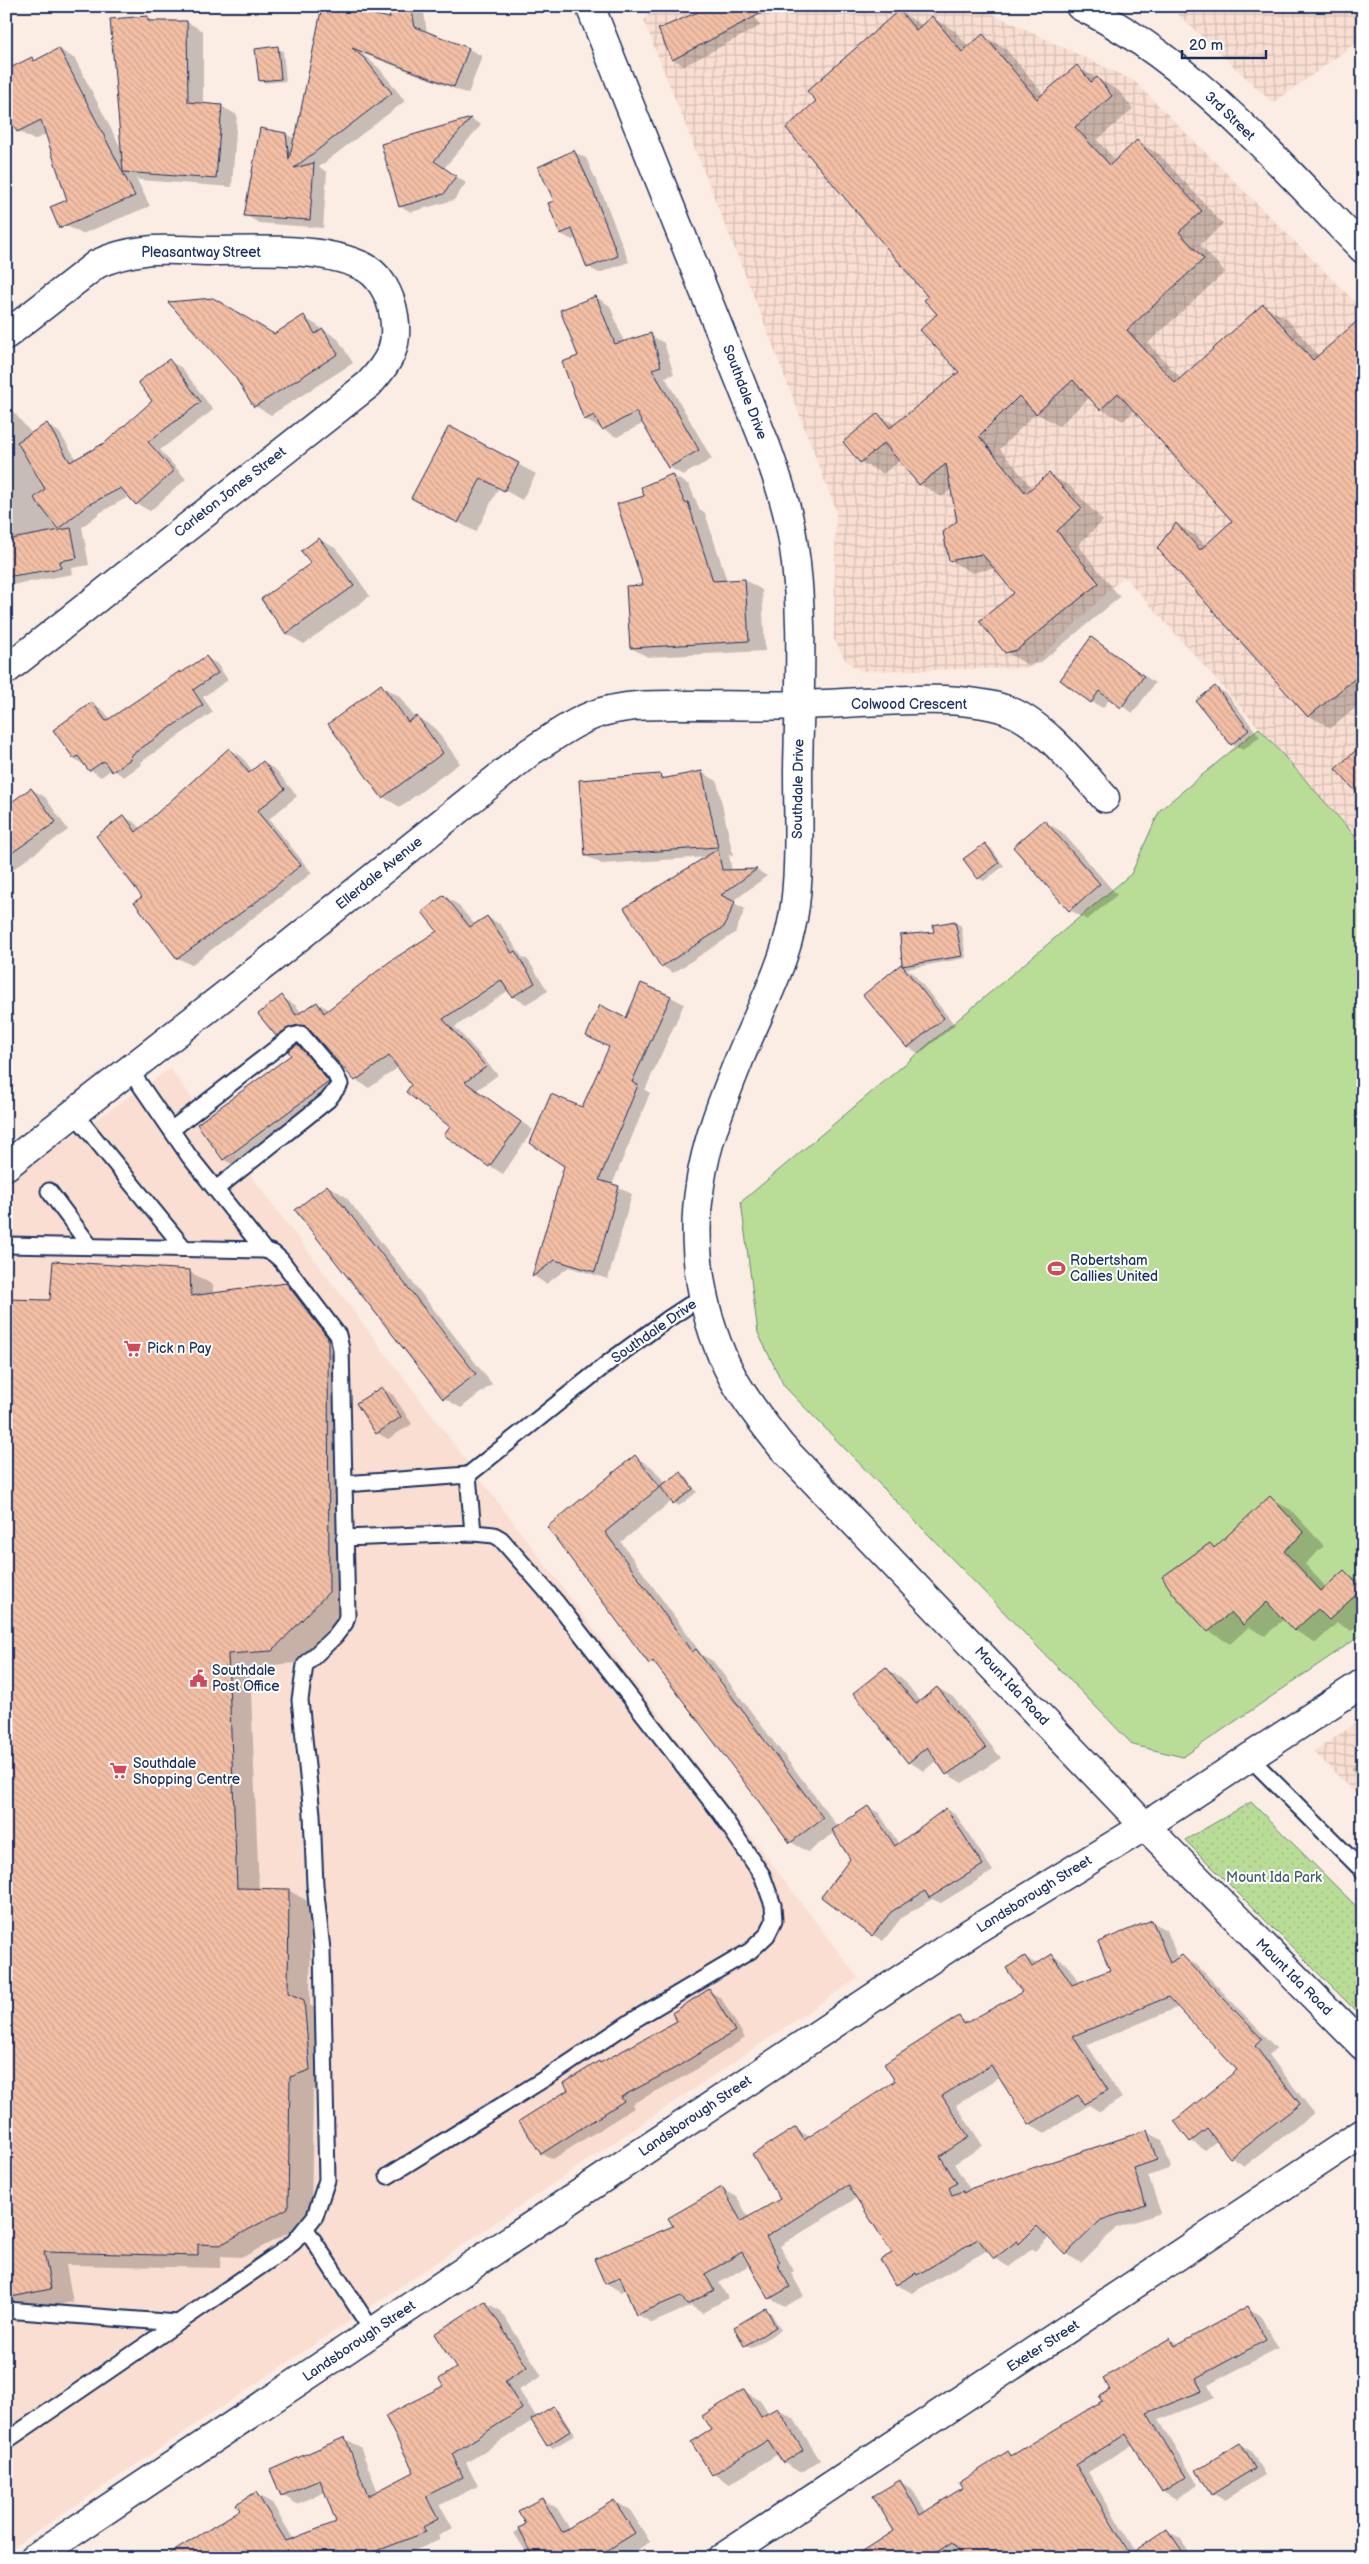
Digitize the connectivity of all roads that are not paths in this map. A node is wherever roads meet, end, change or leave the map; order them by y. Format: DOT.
graph roads {
  1 [pos="590,6"];
  2 [pos="1080,6"];
  3 [pos="1363,249"];
  4 [pos="384,285"];
  5 [pos="6,336"];
  6 [pos="6,670"];
  7 [pos="799,705"];
  8 [pos="1105,798"];
  9 [pos="130,1070"];
  10 [pos="74,1113"];
  11 [pos="171,1130"];
  12 [pos="6,1166"];
  13 [pos="216,1189"];
  14 [pos="49,1191"];
  15 [pos="6,1245"];
  16 [pos="90,1246"];
  17 [pos="184,1248"];
  18 [pos="264,1250"];
  19 [pos="704,1296"];
  20 [pos="468,1475"];
  21 [pos="344,1484"];
  22 [pos="473,1533"];
  23 [pos="344,1538"];
  24 [pos="1363,1683"];
  25 [pos="1250,1758"];
  26 [pos="1144,1826"];
  27 [pos="1363,1871"];
  28 [pos="1363,2046"];
  29 [pos="1363,2133"];
  30 [pos="388,2176"];
  31 [pos="306,2229"];
  32 [pos="6,2310"];
  33 [pos="178,2323"];
  34 [pos="373,2332"];
  35 [pos="6,2441"];
  36 [pos="34,2558"];
  37 [pos="722,2558"];
  1 -- 7 [label="street, Southdale Drive"];
  2 -- 3 [label="street, 3rd Street"];
  4 -- 5 [label="street, Pleasantway Street"];
  4 -- 6 [label="street, Carleton Jones Street"];
  7 -- 8 [label="street, Colwood Crescent"];
  7 -- 9 [label="street, Ellerdale Avenue"];
  7 -- 19 [label="street, Southdale Drive"];
  9 -- 10 [label="street, Ellerdale Avenue"];
  9 -- 11 [label="lane"];
  10 -- 12 [label="street, Ellerdale Avenue"];
  10 -- 17 [label="lane"];
  11 -- 13 [label="lane"];
  11 -- 13 [label="lane"];
  13 -- 18 [label="lane"];
  14 -- 16 [label="lane"];
  15 -- 16 [label="lane"];
  16 -- 17 [label="lane"];
  17 -- 18 [label="lane"];
  18 -- 21 [label="lane"];
  19 -- 20 [label="lane, Southdale Drive"];
  19 -- 26 [label="street, Mount Ida Road"];
  20 -- 21 [label="lane"];
  20 -- 22 [label="lane"];
  21 -- 23 [label="lane"];
  22 -- 23 [label="lane"];
  22 -- 30 [label="lane"];
  23 -- 31 [label="lane"];
  24 -- 25 [label="street, Landsborough Street"];
  25 -- 26 [label="street, Landsborough Street"];
  25 -- 27 [label="lane"];
  26 -- 28 [label="street, Mount Ida Road"];
  26 -- 34 [label="street, Landsborough Street"];
  29 -- 37 [label="street, Exeter Street"];
  31 -- 33 [label="lane"];
  31 -- 34 [label="lane"];
  32 -- 33 [label="lane"];
  33 -- 35 [label="lane"];
  34 -- 36 [label="street, Landsborough Street"];
}
